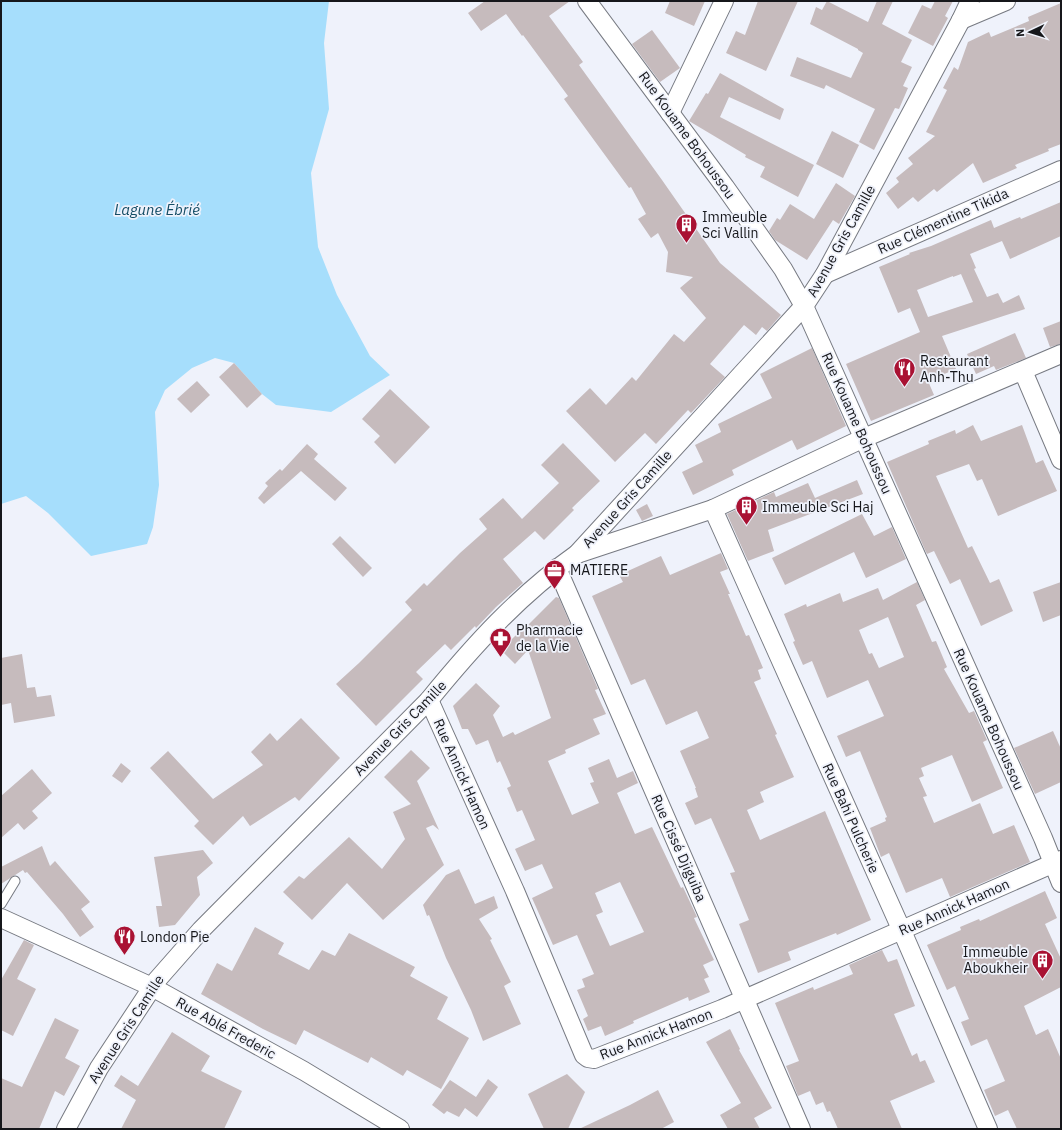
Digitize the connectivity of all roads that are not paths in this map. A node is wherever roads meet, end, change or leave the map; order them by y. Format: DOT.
graph roads {
  1 [pos="587,1"];
  2 [pos="724,1"];
  3 [pos="970,1"];
  4 [pos="1006,1"];
  5 [pos="961,20"];
  6 [pos="670,113"];
  7 [pos="1061,170"];
  8 [pos="824,274"];
  9 [pos="804,306"];
  10 [pos="1061,354"];
  11 [pos="1023,371"];
  12 [pos="864,438"];
  13 [pos="1061,460"];
  14 [pos="713,509"];
  15 [pos="577,554"];
  16 [pos="557,568"];
  17 [pos="429,700"];
  18 [pos="1057,861"];
  19 [pos="15,881"];
  20 [pos="1061,884"];
  21 [pos="1,904"];
  22 [pos="1,918"];
  23 [pos="902,931"];
  24 [pos="152,987"];
  25 [pos="745,999"];
  26 [pos="66,1129"];
  27 [pos="400,1129"];
  28 [pos="801,1129"];
  29 [pos="988,1129"];
  1 -- 6 [label="street, Rue Kouame Bohoussou"];
  2 -- 6 [label="street"];
  3 -- 5 [label="street, Avenue Gris Camille"];
  4 -- 5 [label="street"];
  5 -- 8 [label="street, Avenue Gris Camille"];
  6 -- 9 [label="street, Rue Kouame Bohoussou"];
  7 -- 8 [label="street, Rue Clémentine Tikida"];
  8 -- 9 [label="street, Avenue Gris Camille"];
  9 -- 12 [label="street, Rue Kouame Bohoussou"];
  9 -- 15 [label="street, Avenue Gris Camille"];
  10 -- 11 [label="street"];
  11 -- 12 [label="street"];
  11 -- 13 [label="street"];
  12 -- 14 [label="street"];
  12 -- 18 [label="street, Rue Kouame Bohoussou"];
  14 -- 15 [label="street"];
  14 -- 23 [label="street, Rue Bahi Pulcherie"];
  15 -- 16 [label="street, Avenue Gris Camille"];
  16 -- 17 [label="street, Avenue Gris Camille"];
  16 -- 25 [label="street, Rue Cissé Djiguiba"];
  17 -- 24 [label="street, Avenue Gris Camille"];
  17 -- 25 [label="street, Rue Annick Hamon"];
  18 -- 20 [label="street, Rue Kouame Bohoussou"];
  18 -- 23 [label="street, Rue Annick Hamon"];
  19 -- 21 [label="lane"];
  22 -- 24 [label="street, Rue Ablé Frederic"];
  23 -- 25 [label="street, Rue Annick Hamon"];
  23 -- 29 [label="street, Rue Bahi Pulcherie"];
  24 -- 26 [label="street, Avenue Gris Camille"];
  24 -- 27 [label="street, Rue Ablé Frederic"];
  25 -- 28 [label="street, Rue Cissé Djiguiba"];
}
